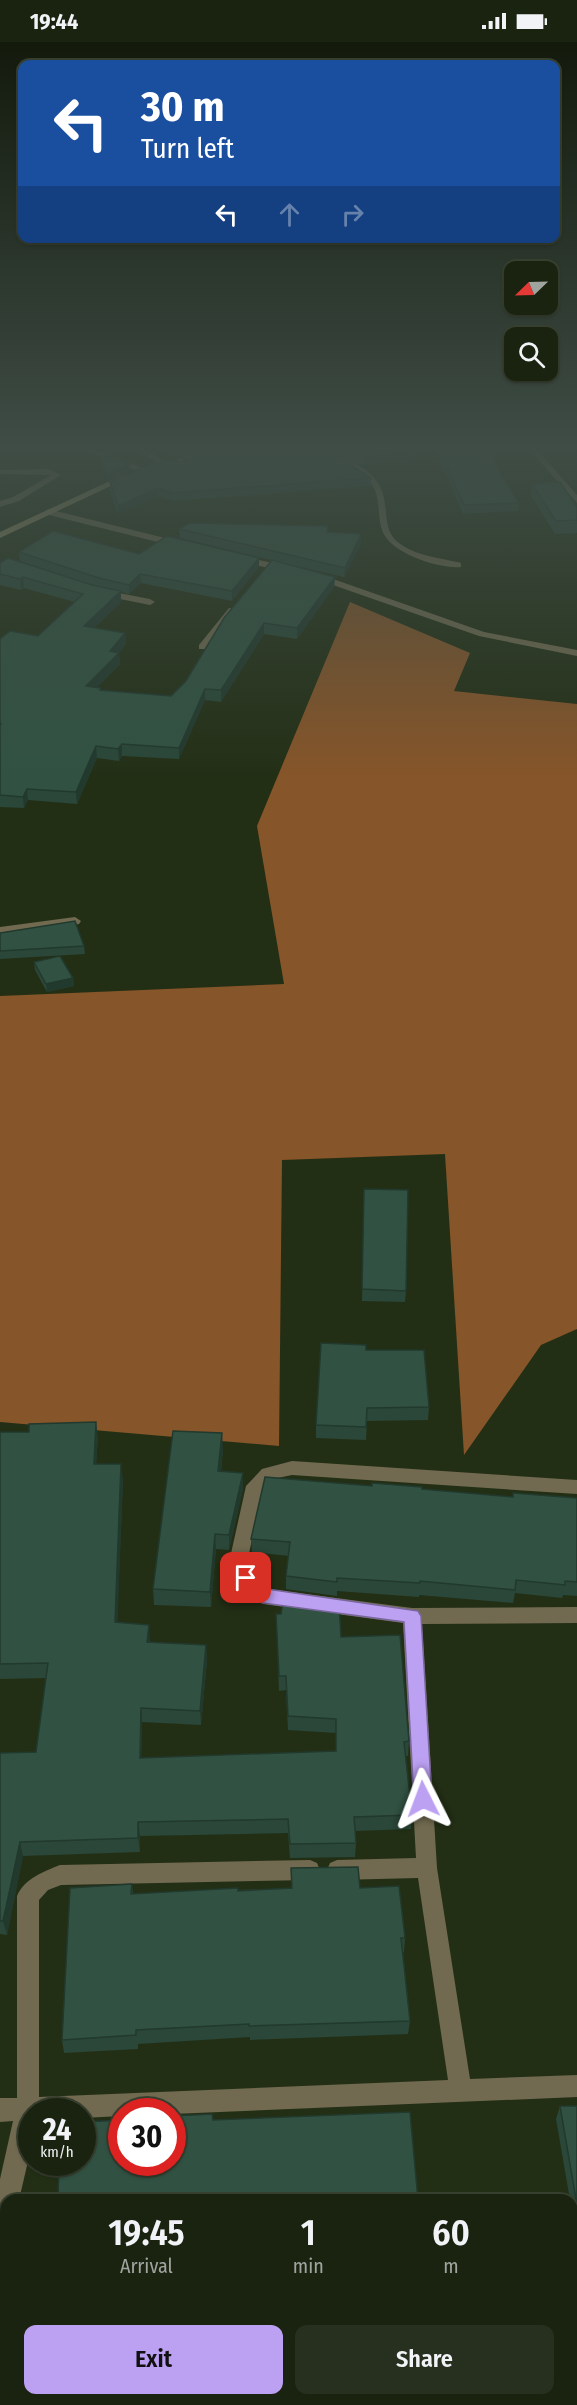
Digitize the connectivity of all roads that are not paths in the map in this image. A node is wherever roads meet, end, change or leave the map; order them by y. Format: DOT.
graph roads {
  1 [pos="231,556"];
  2 [pos="426,556"];
  3 [pos="268,565"];
  4 [pos="458,565"];
  5 [pos="300,572"];
  6 [pos="261,574"];
  7 [pos="310,575"];
  8 [pos="88,589"];
  9 [pos="150,602"];
  10 [pos="239,602"];
  11 [pos="202,647"];
  12 [pos="577,653"];
  13 [pos="75,921"];
  14 [pos="0,931"];
  15 [pos="577,1487"];
  16 [pos="577,1615"];
  17 [pos="412,1616"];
  18 [pos="427,1868"];
  19 [pos="577,2086"];
  20 [pos="461,2092"];
  21 [pos="28,2098"];
  22 [pos="96,2105"];
  23 [pos="18,2109"];
  24 [pos="0,2110"];
  25 [pos="18,2151"];
  26 [pos="8,2194"];
  1 -- 3 [label="street"];
  2 -- 4 [label="street"];
  3 -- 5 [label="street"];
  3 -- 6 [label="street"];
  7 -- 12 [label="street"];
  8 -- 9 [label="street"];
  10 -- 11 [label="street"];
  13 -- 14 [label="street"];
  15 -- 17 [label="street"];
  16 -- 17 [label="street"];
  17 -- 18 [label="street"];
  18 -- 20 [label="street"];
  18 -- 21 [label="street"];
  19 -- 20 [label="street"];
  20 -- 22 [label="street"];
  23 -- 24 [label="street"];
  25 -- 26 [label="street"];
}
